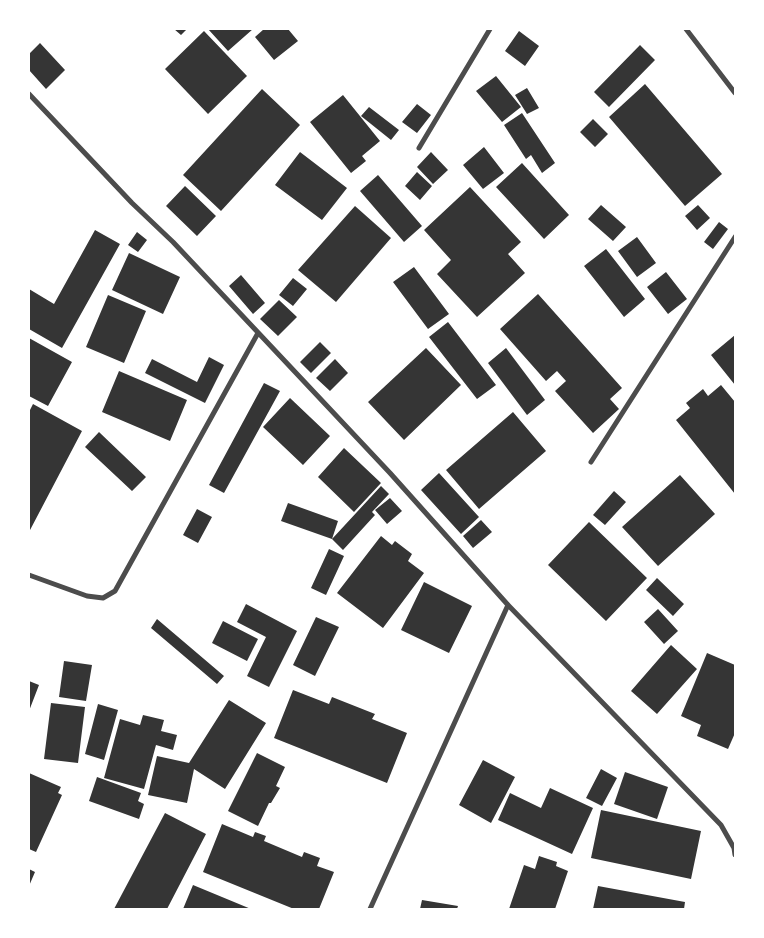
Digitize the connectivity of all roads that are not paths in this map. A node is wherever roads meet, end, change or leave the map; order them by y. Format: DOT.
graph roads {
  1 [pos="490,29"];
  2 [pos="686,29"];
  3 [pos="735,93"];
  4 [pos="29,94"];
  5 [pos="420,148"];
  6 [pos="735,237"];
  7 [pos="258,333"];
  8 [pos="591,462"];
  9 [pos="29,575"];
  10 [pos="508,605"];
  11 [pos="735,855"];
  12 [pos="370,909"];
  1 -- 5 [label="street"];
  2 -- 3 [label="street"];
  4 -- 7 [label="street"];
  6 -- 8 [label="street"];
  7 -- 9 [label="street"];
  7 -- 10 [label="street"];
  10 -- 11 [label="street"];
  10 -- 12 [label="street"];
}
